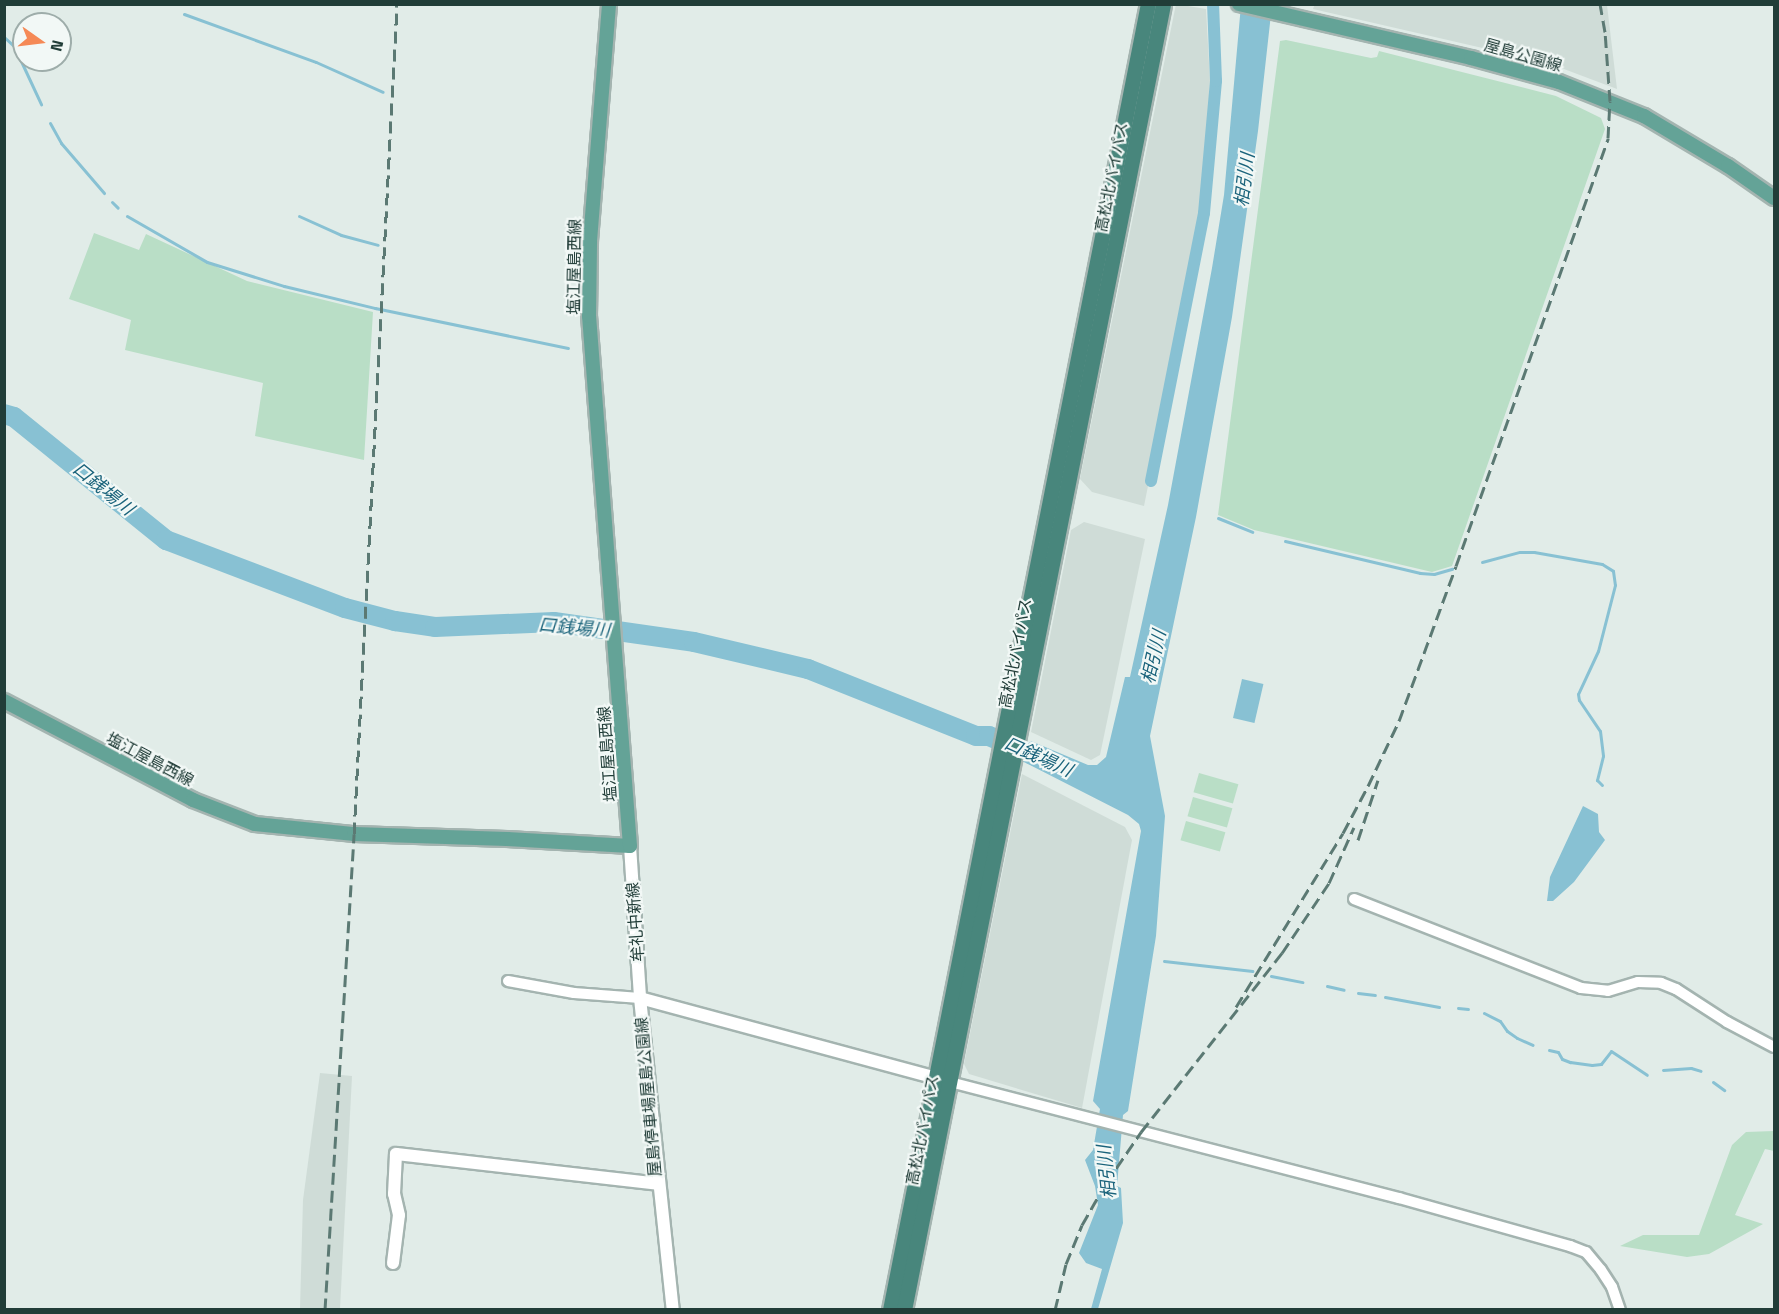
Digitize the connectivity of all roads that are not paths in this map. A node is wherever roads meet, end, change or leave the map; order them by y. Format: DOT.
graph roads {
  1 [pos="609,4"];
  2 [pos="1148,4"];
  3 [pos="1163,4"];
  4 [pos="1239,4"];
  5 [pos="1774,198"];
  6 [pos="4,701"];
  7 [pos="1010,735"];
  8 [pos="1005,762"];
  9 [pos="630,846"];
  10 [pos="1354,899"];
  11 [pos="508,981"];
  12 [pos="640,998"];
  13 [pos="1774,1047"];
  14 [pos="935,1077"];
  15 [pos="950,1082"];
  16 [pos="658,1184"];
  17 [pos="393,1263"];
  18 [pos="673,1310"];
  19 [pos="890,1310"];
  20 [pos="904,1310"];
  21 [pos="1620,1310"];
  1 -- 9 [label="main road, 塩江屋島西線"];
  2 -- 7 [label="highway, 高松北バイパス"];
  3 -- 7 [label="highway, 高松北バイパス"];
  4 -- 5 [label="main road, 屋島公園線"];
  6 -- 9 [label="main road, 塩江屋島西線"];
  7 -- 8 [label="highway, 高松北バイパス"];
  8 -- 14 [label="highway, 高松北バイパス"];
  8 -- 15 [label="highway, 高松北バイパス"];
  9 -- 12 [label="main road, 牟礼中新線"];
  10 -- 13 [label="street"];
  11 -- 12 [label="street"];
  12 -- 14 [label="main road, 屋島停車場屋島公園線"];
  12 -- 16 [label="main road, 屋島停車場屋島公園線"];
  14 -- 15 [label="main road, 屋島停車場屋島公園線"];
  14 -- 19 [label="highway, 高松北バイパス"];
  15 -- 20 [label="highway, 高松北バイパス"];
  15 -- 21 [label="street"];
  16 -- 17 [label="main road, 屋島停車場屋島公園線"];
  16 -- 18 [label="main road"];
}
